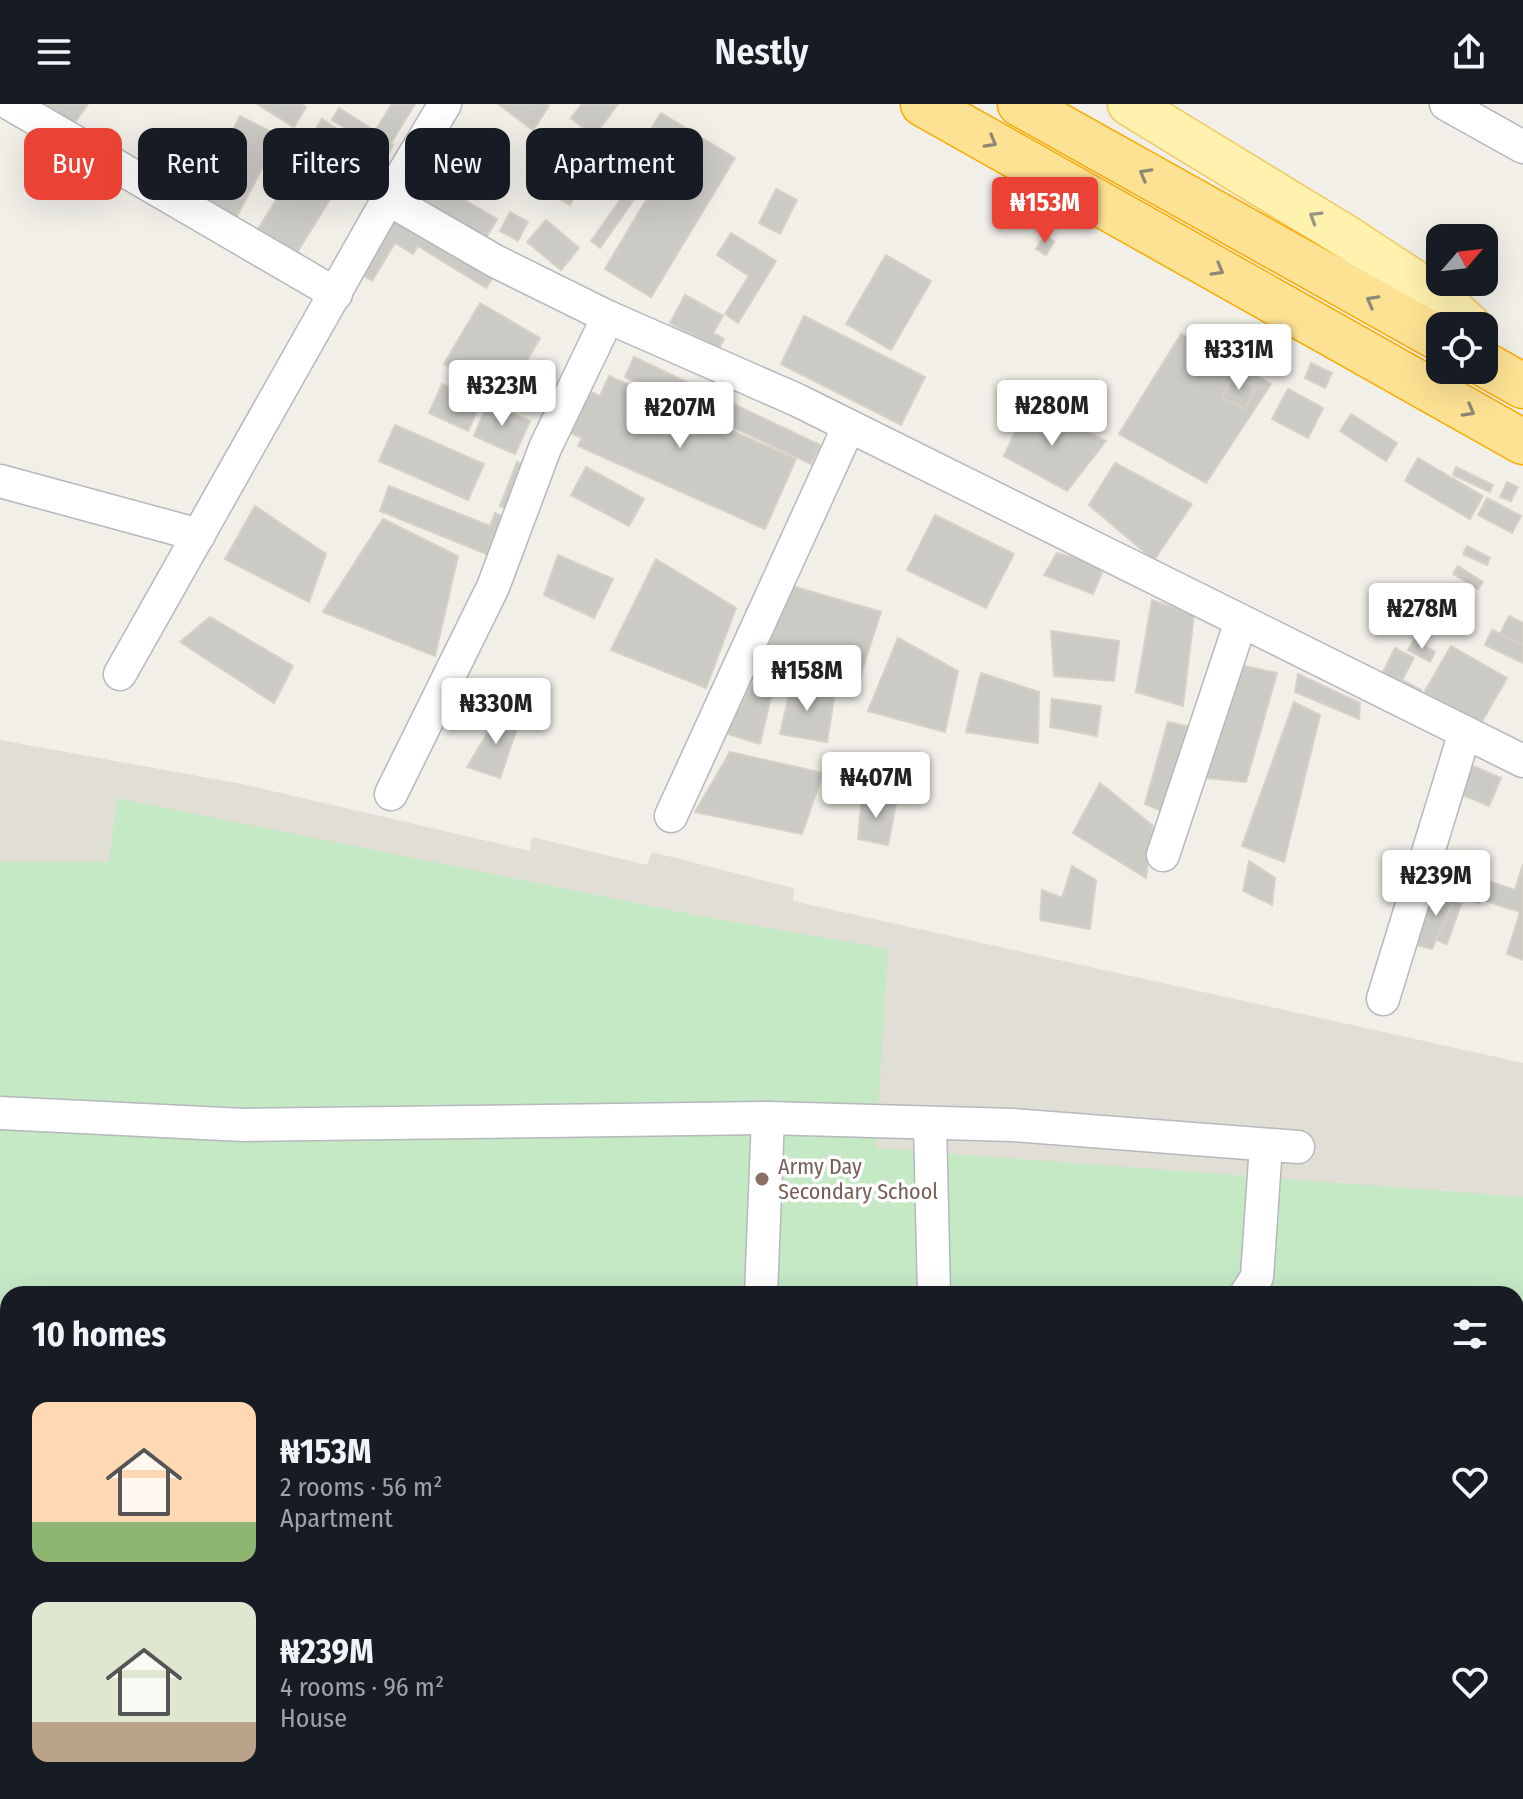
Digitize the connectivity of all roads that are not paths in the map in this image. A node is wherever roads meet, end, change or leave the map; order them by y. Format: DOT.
graph roads {
  1 [pos="10,104"];
  2 [pos="445,104"];
  3 [pos="923,104"];
  4 [pos="1020,104"];
  5 [pos="1129,104"];
  6 [pos="1446,104"];
  7 [pos="1523,147"];
  8 [pos="389,197"];
  9 [pos="387,200"];
  10 [pos="389,200"];
  11 [pos="336,294"];
  12 [pos="1455,312"];
  13 [pos="608,317"];
  14 [pos="1426,331"];
  15 [pos="1498,352"];
  16 [pos="1498,372"];
  17 [pos="1523,376"];
  18 [pos="1523,386"];
  19 [pos="849,426"];
  20 [pos="1523,442"];
  21 [pos="0,481"];
  22 [pos="199,535"];
  23 [pos="1241,621"];
  24 [pos="120,674"];
  25 [pos="1465,732"];
  26 [pos="1523,761"];
  27 [pos="391,794"];
  28 [pos="671,816"];
  29 [pos="1163,855"];
  30 [pos="1383,999"];
  31 [pos="0,1113"];
  32 [pos="768,1118"];
  33 [pos="930,1123"];
  34 [pos="1266,1145"];
  35 [pos="1298,1147"];
  36 [pos="761,1286"];
  37 [pos="934,1286"];
  38 [pos="1251,1286"];
  1 -- 11 [label="street"];
  2 -- 8 [label="street"];
  3 -- 20 [label="highway, one-way"];
  14 -- 4 [label="highway, one-way"];
  12 -- 5 [label="main road, one-way"];
  6 -- 7 [label="street"];
  9 -- 11 [label="street"];
  10 -- 13 [label="street"];
  11 -- 22 [label="street"];
  13 -- 19 [label="street"];
  13 -- 27 [label="street"];
  15 -- 17 [label="main road"];
  16 -- 18 [label="highway"];
  19 -- 23 [label="street"];
  19 -- 28 [label="street"];
  21 -- 22 [label="street"];
  22 -- 24 [label="street"];
  23 -- 25 [label="street"];
  23 -- 29 [label="street"];
  25 -- 26 [label="street"];
  25 -- 30 [label="street"];
  31 -- 32 [label="street"];
  32 -- 33 [label="street"];
  32 -- 36 [label="street"];
  33 -- 34 [label="street"];
  33 -- 37 [label="street"];
  34 -- 35 [label="street"];
  34 -- 38 [label="street"];
}
